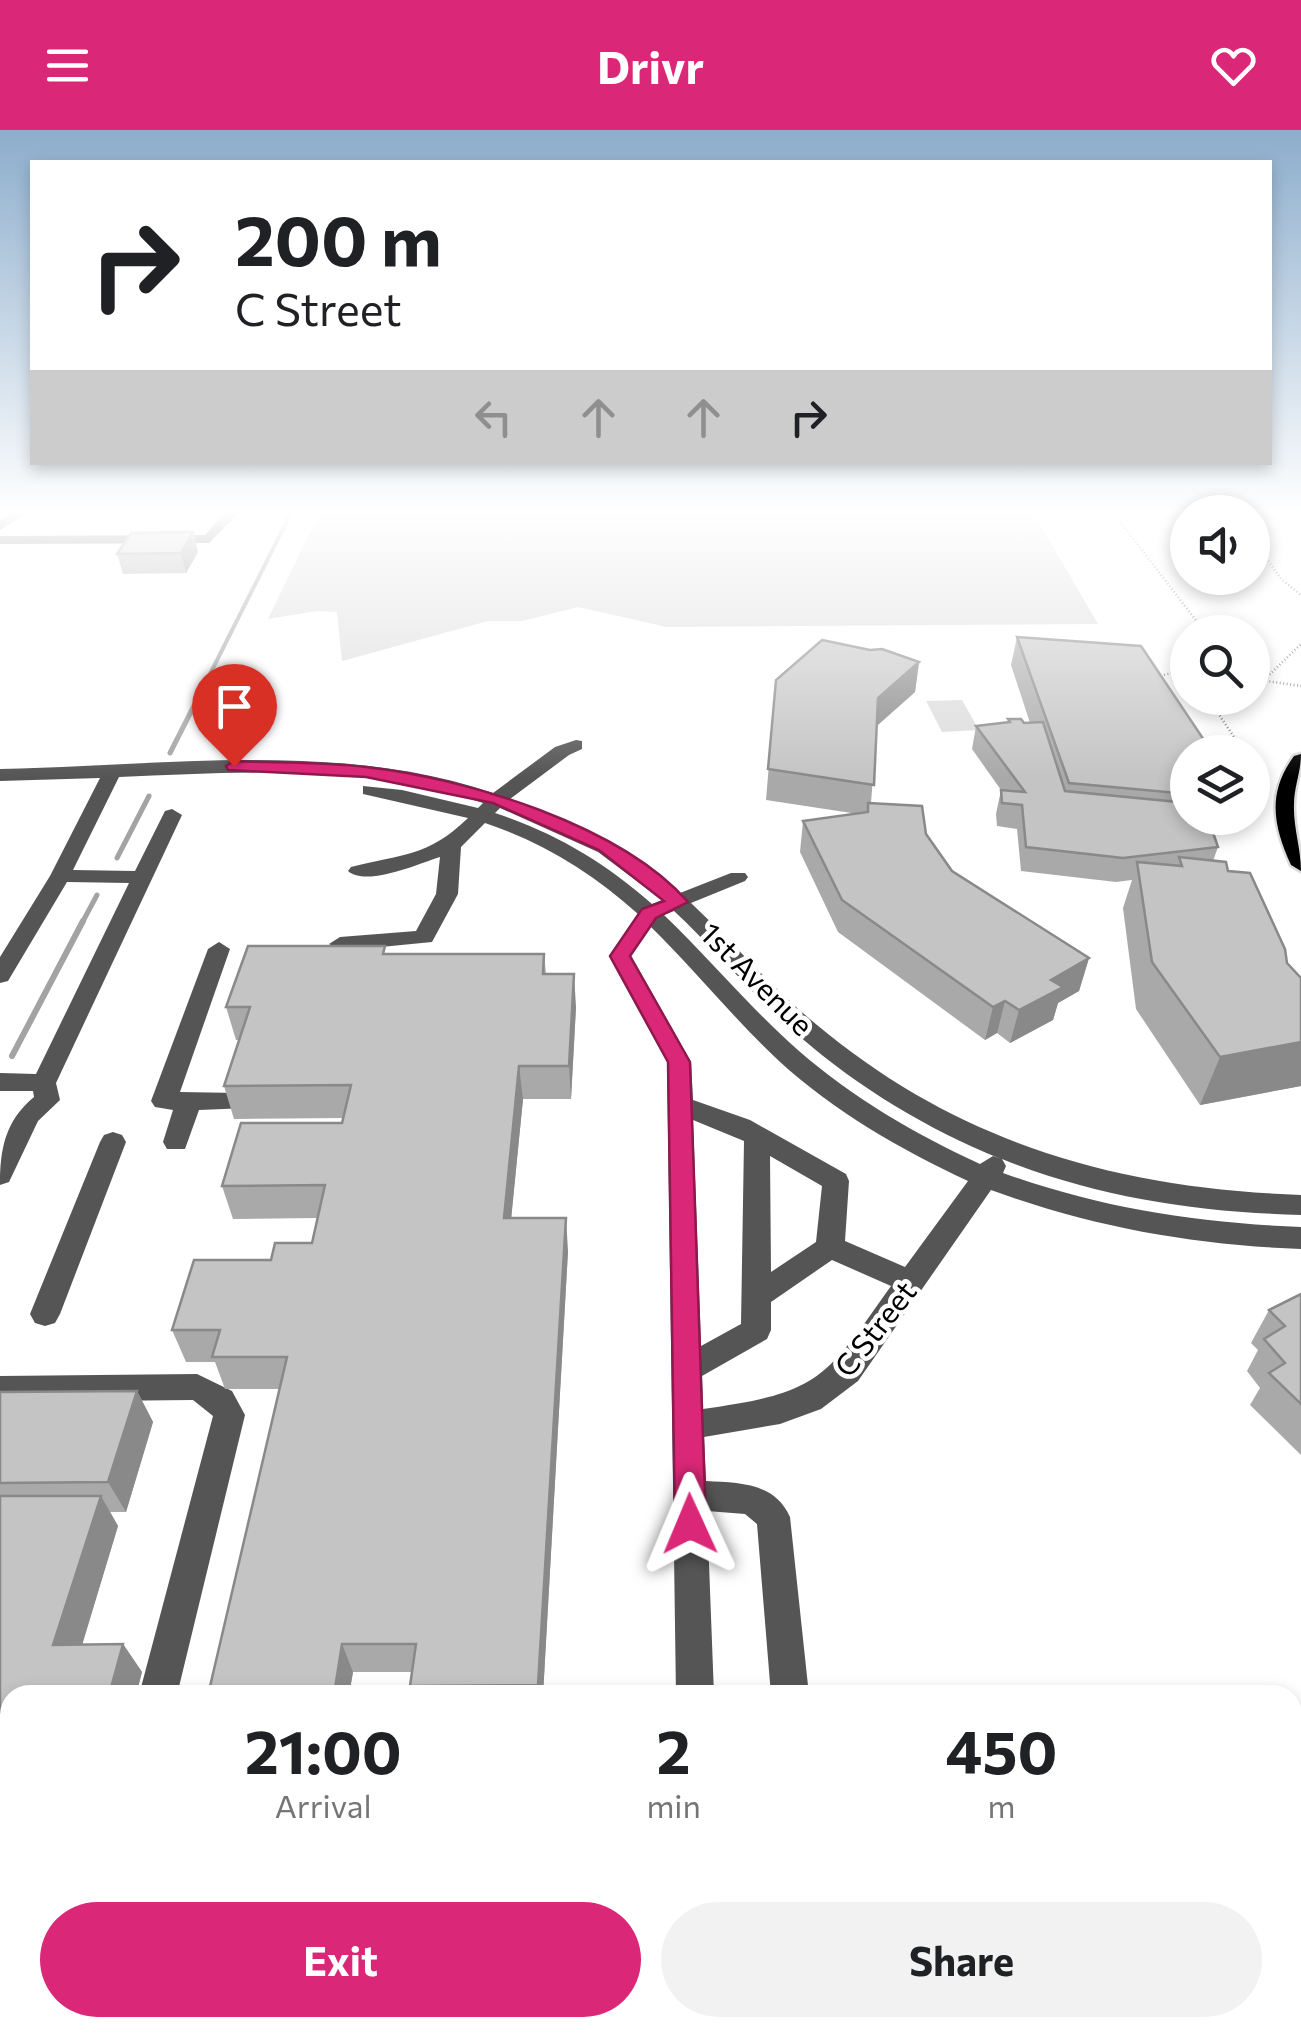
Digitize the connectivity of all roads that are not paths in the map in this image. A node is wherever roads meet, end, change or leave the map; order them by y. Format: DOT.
graph roads {
  1 [pos="576,745"];
  2 [pos="1301,760"];
  3 [pos="111,774"];
  4 [pos="0,775"];
  5 [pos="489,807"];
  6 [pos="172,815"];
  7 [pos="451,846"];
  8 [pos="1301,865"];
  9 [pos="358,872"];
  10 [pos="144,876"];
  11 [pos="738,877"];
  12 [pos="49,879"];
  13 [pos="678,902"];
  14 [pos="649,914"];
  15 [pos="340,944"];
  16 [pos="219,950"];
  17 [pos="7,951"];
  18 [pos="0,976"];
  19 [pos="0,1082"];
  20 [pos="44,1083"];
  21 [pos="189,1101"];
  22 [pos="240,1102"];
  23 [pos="680,1105"];
  24 [pos="757,1136"];
  25 [pos="113,1142"];
  26 [pos="176,1142"];
  27 [pos="1004,1150"];
  28 [pos="0,1175"];
  29 [pos="986,1176"];
  30 [pos="1301,1205"];
  31 [pos="1301,1238"];
  32 [pos="830,1247"];
  33 [pos="910,1282"];
  34 [pos="756,1297"];
  35 [pos="46,1314"];
  36 [pos="688,1369"];
  37 [pos="0,1388"];
  38 [pos="690,1425"];
  39 [pos="690,1495"];
  40 [pos="161,1685"];
  41 [pos="695,1685"];
  42 [pos="789,1685"];
  1 -- 5 [label="street"];
  2 -- 8 [label="main road"];
  3 -- 4 [label="street, 1st Avenue"];
  3 -- 5 [label="street, 1st Avenue"];
  3 -- 12 [label="street"];
  5 -- 7 [label="street"];
  5 -- 13 [label="street, 1st Avenue"];
  5 -- 14 [label="street, 1st Avenue"];
  6 -- 10 [label="street"];
  7 -- 9 [label="street"];
  7 -- 15 [label="street"];
  10 -- 12 [label="street"];
  10 -- 20 [label="street"];
  11 -- 13 [label="street"];
  12 -- 17 [label="street"];
  13 -- 14 [label="street"];
  13 -- 27 [label="street, 1st Avenue"];
  14 -- 23 [label="street"];
  14 -- 29 [label="street, 1st Avenue"];
  16 -- 21 [label="street"];
  17 -- 18 [label="street"];
  19 -- 20 [label="street"];
  20 -- 28 [label="street"];
  21 -- 22 [label="street"];
  21 -- 26 [label="street"];
  23 -- 24 [label="street"];
  23 -- 36 [label="street"];
  24 -- 32 [label="street"];
  24 -- 34 [label="street"];
  25 -- 35 [label="street"];
  27 -- 29 [label="street, C Street"];
  27 -- 30 [label="street, 1st Avenue"];
  29 -- 31 [label="street, 1st Avenue"];
  29 -- 33 [label="street, C Street"];
  32 -- 33 [label="street"];
  32 -- 34 [label="street"];
  33 -- 38 [label="street, C Street"];
  34 -- 36 [label="street"];
  36 -- 38 [label="street"];
  37 -- 40 [label="street"];
  38 -- 39 [label="street"];
  39 -- 41 [label="street"];
  39 -- 42 [label="street"];
}
